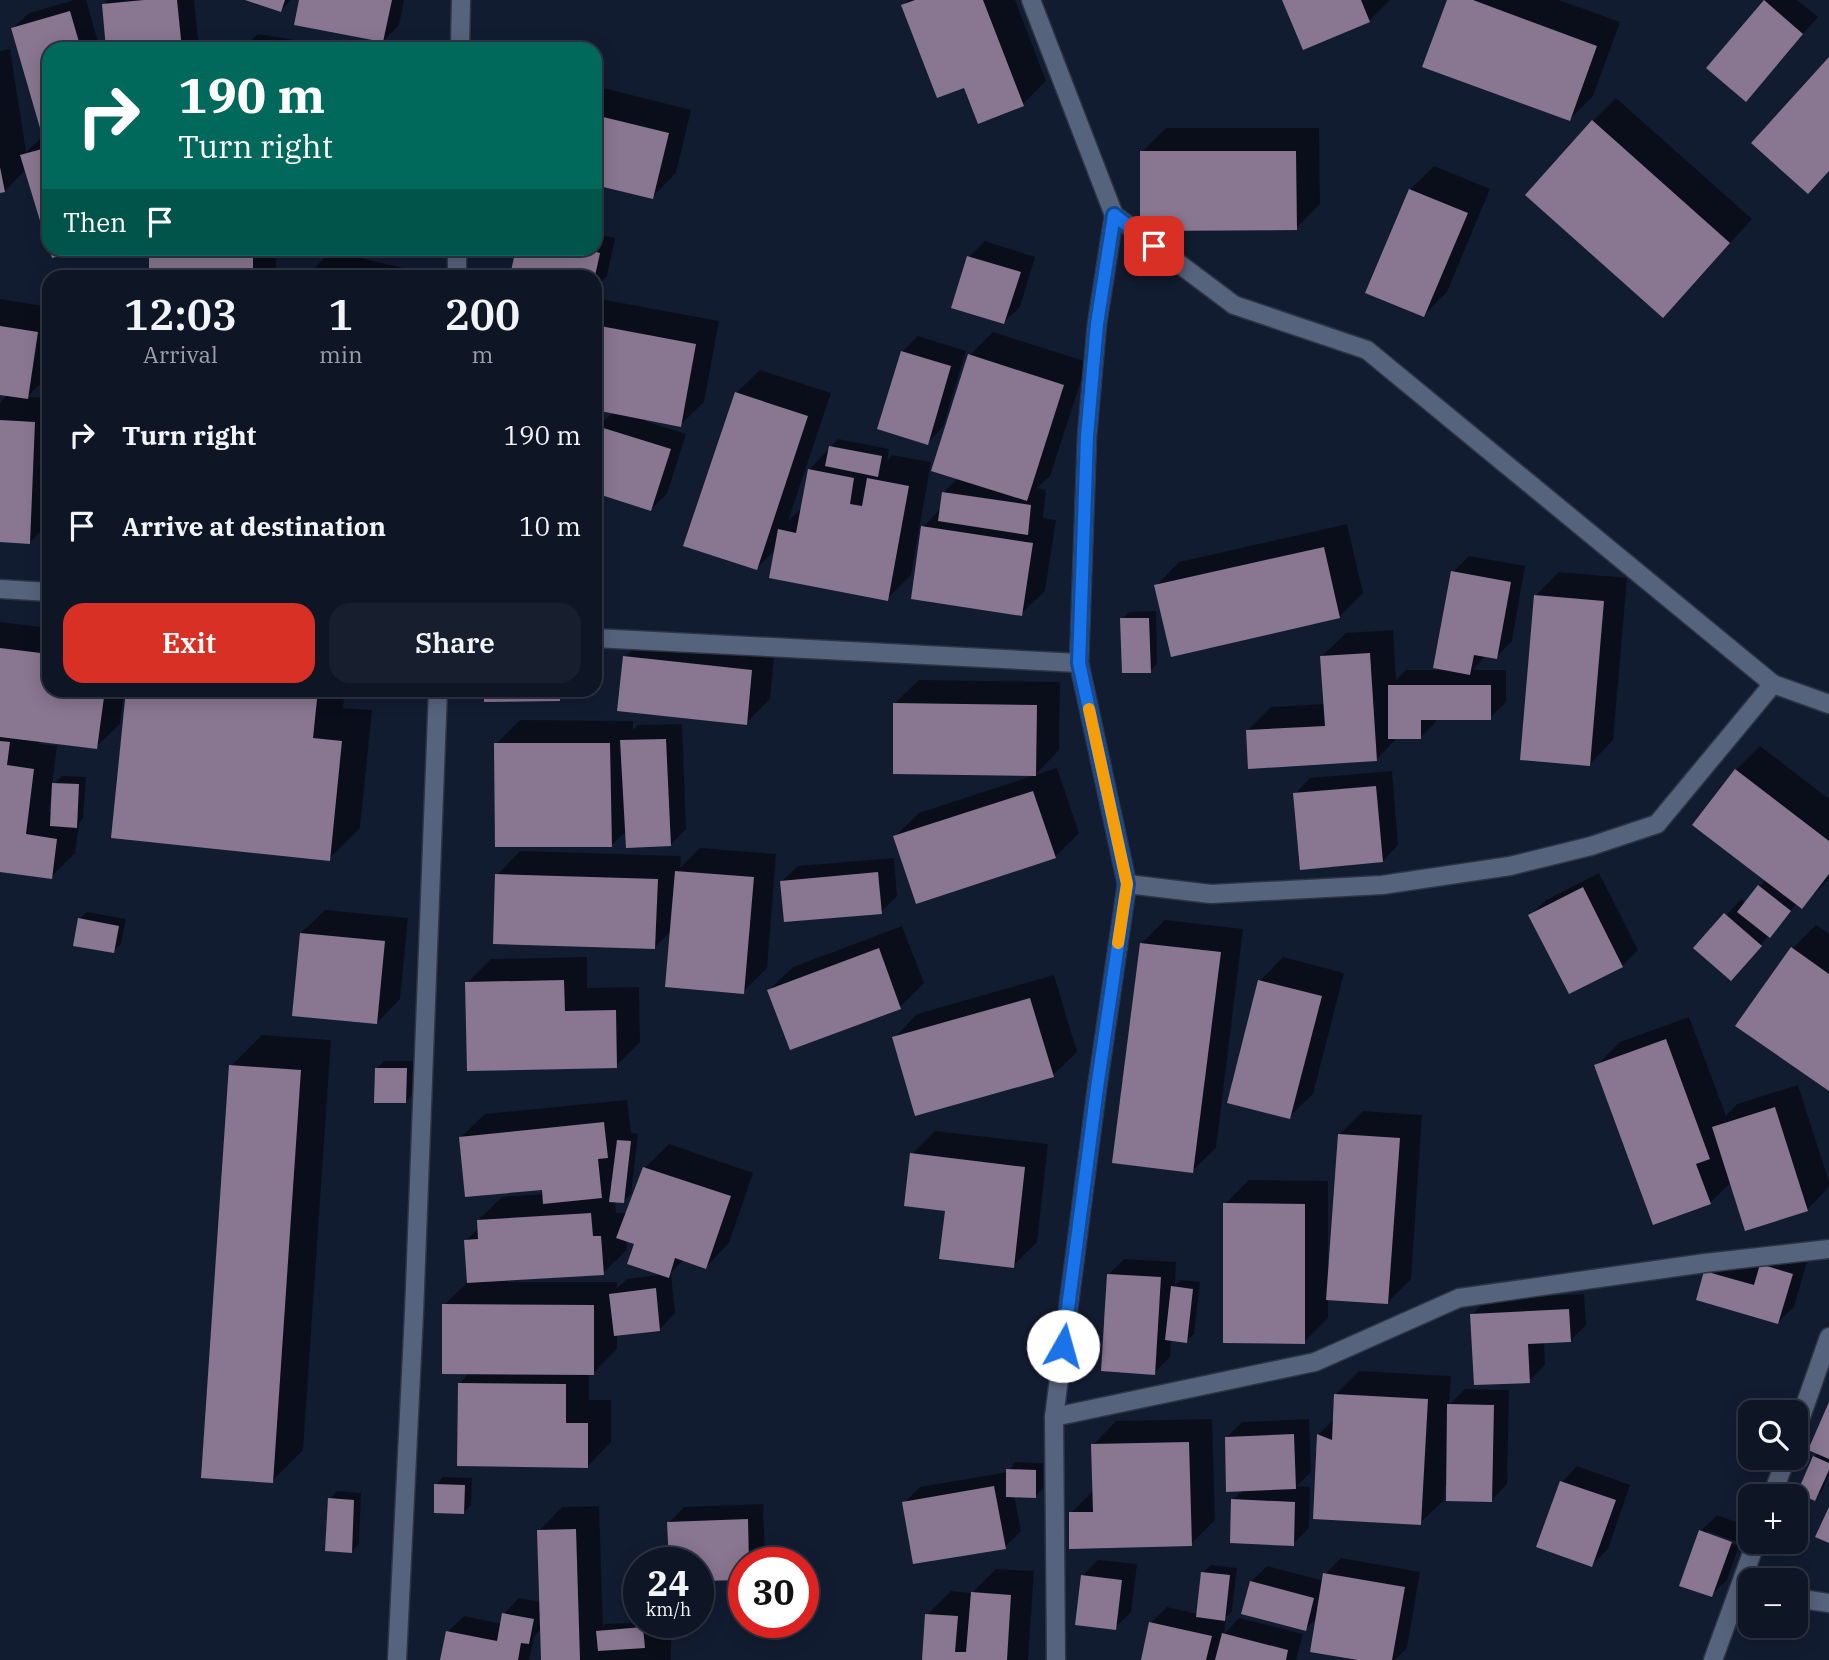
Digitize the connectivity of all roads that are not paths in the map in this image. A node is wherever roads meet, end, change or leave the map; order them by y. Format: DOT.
graph roads {
  1 [pos="461,0"];
  2 [pos="1031,0"];
  3 [pos="460,42"];
  4 [pos="1114,215"];
  5 [pos="0,589"];
  6 [pos="42,592"];
  7 [pos="602,638"];
  8 [pos="1079,663"];
  9 [pos="1773,684"];
  10 [pos="438,697"];
  11 [pos="1829,704"];
  12 [pos="1127,884"];
  13 [pos="1829,1249"];
  14 [pos="1829,1337"];
  15 [pos="1807,1400"];
  16 [pos="1054,1418"];
  17 [pos="1808,1600"];
  18 [pos="1829,1603"];
  19 [pos="1738,1604"];
  20 [pos="397,1660"];
  21 [pos="1056,1660"];
  22 [pos="1713,1660"];
  1 -- 3 [label="street"];
  2 -- 4 [label="street"];
  4 -- 8 [label="street"];
  4 -- 9 [label="street"];
  5 -- 6 [label="street"];
  7 -- 8 [label="street"];
  8 -- 12 [label="street"];
  9 -- 11 [label="street"];
  9 -- 12 [label="street"];
  10 -- 20 [label="street"];
  12 -- 16 [label="street"];
  13 -- 16 [label="street"];
  14 -- 15 [label="street"];
  16 -- 21 [label="street"];
  17 -- 18 [label="street"];
  19 -- 22 [label="street"];
}
